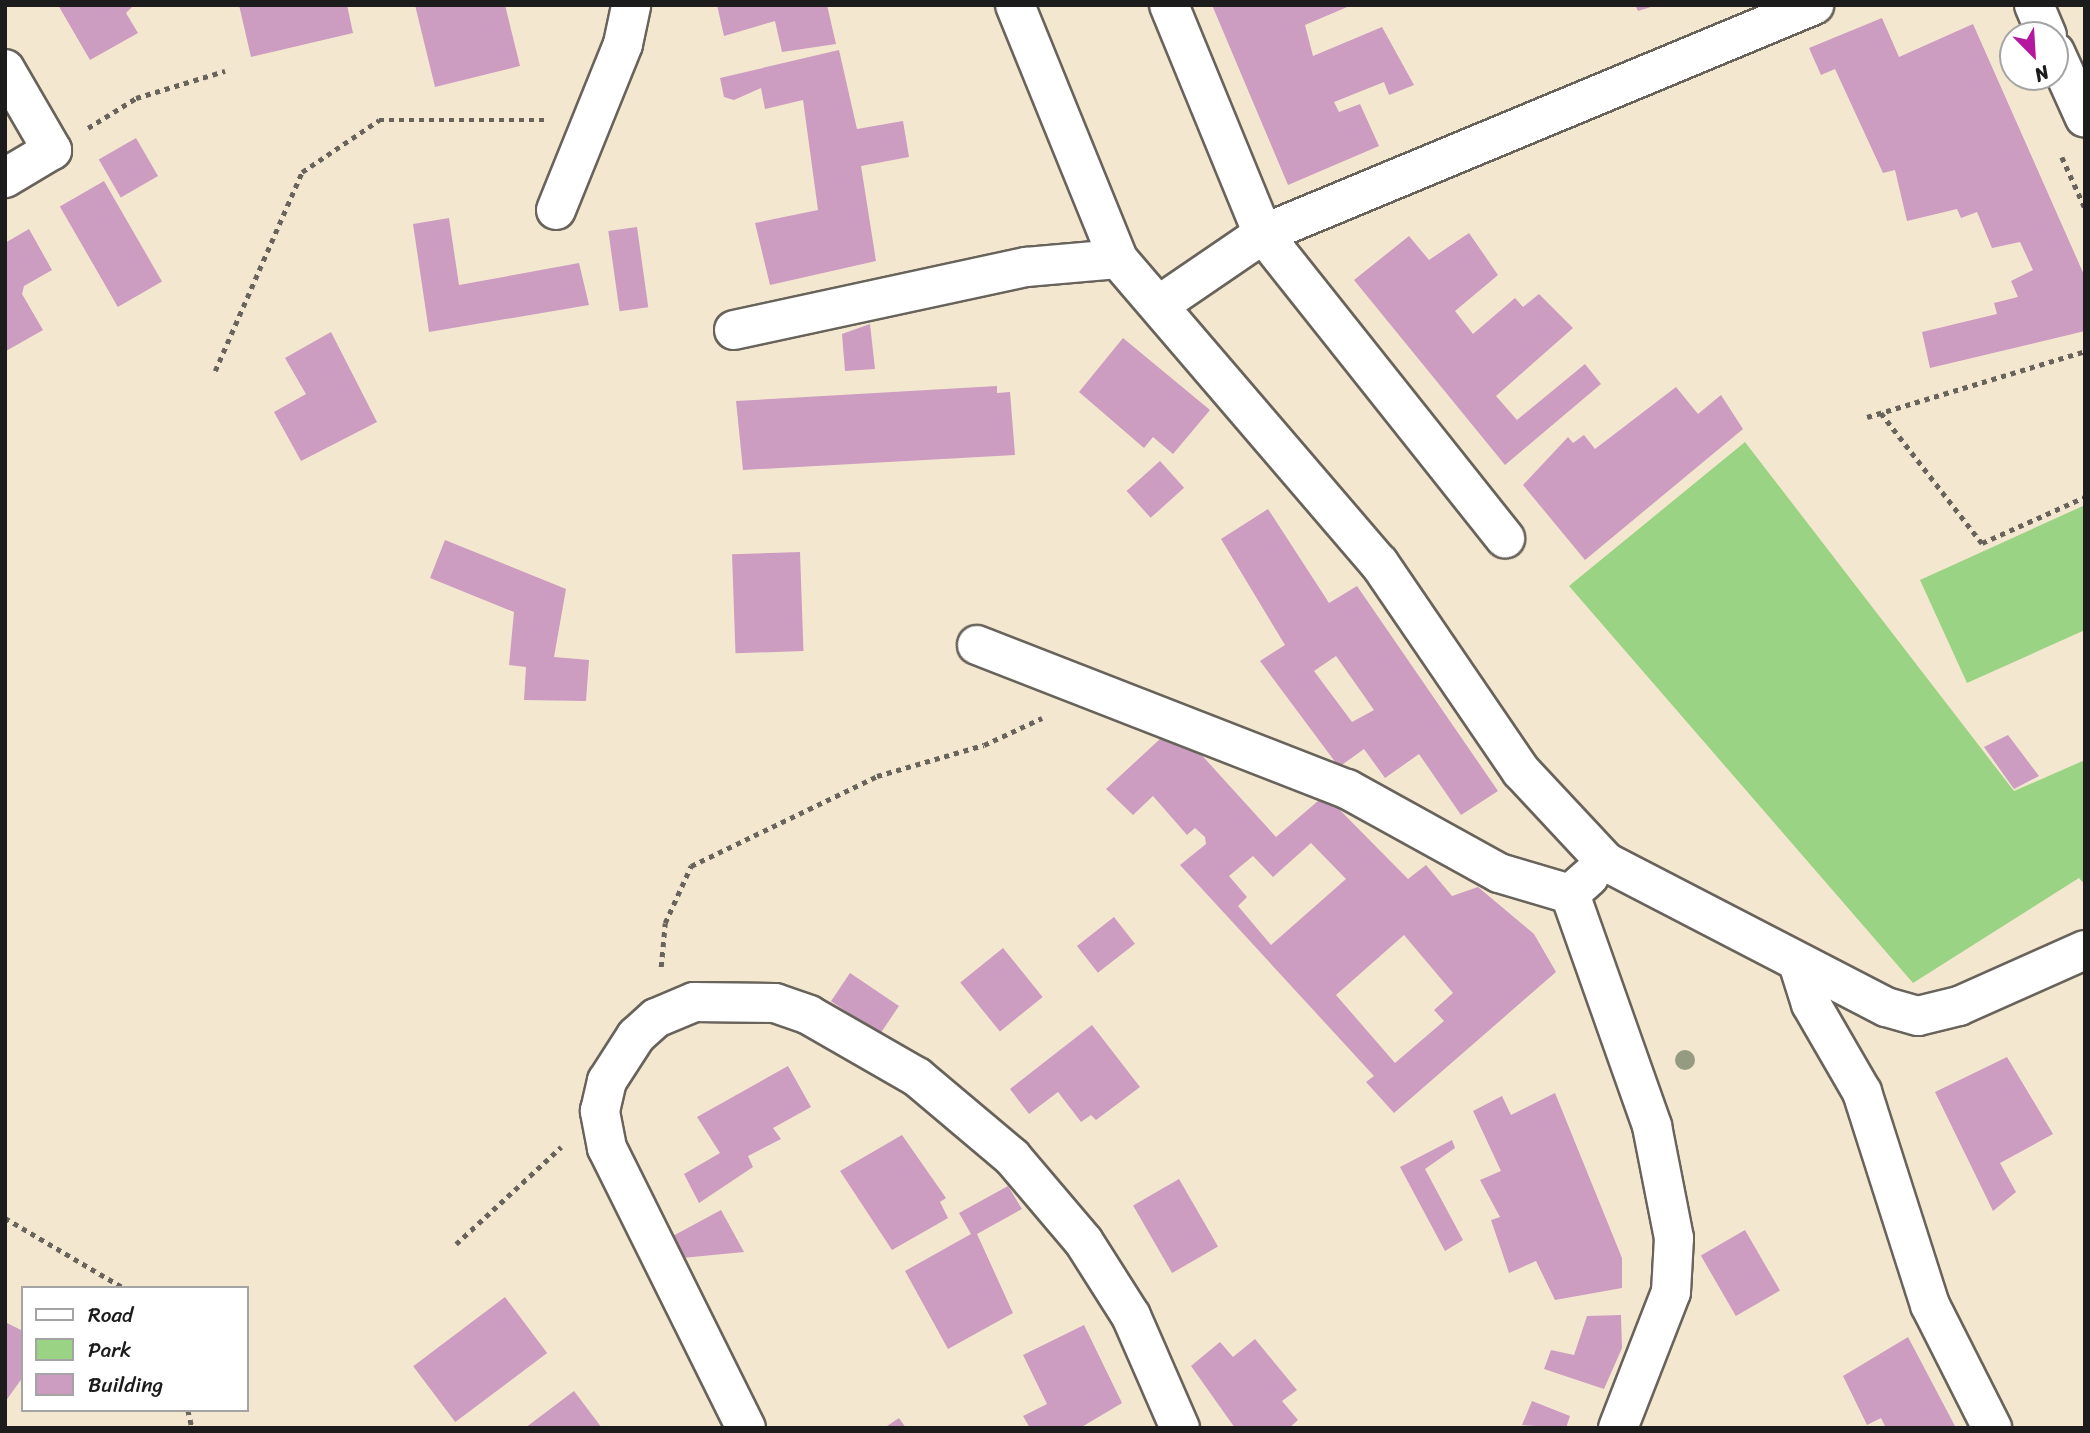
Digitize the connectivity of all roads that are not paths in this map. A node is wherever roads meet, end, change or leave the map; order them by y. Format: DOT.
graph roads {
  1 [pos="631,5"];
  2 [pos="1015,5"];
  3 [pos="1169,5"];
  4 [pos="1814,5"];
  5 [pos="2034,5"];
  6 [pos="2041,21"];
  7 [pos="5,69"];
  8 [pos="2069,83"];
  9 [pos="2085,118"];
  10 [pos="5,177"];
  11 [pos="556,210"];
  12 [pos="1263,234"];
  13 [pos="1118,259"];
  14 [pos="1159,305"];
  15 [pos="734,330"];
  16 [pos="1505,538"];
  17 [pos="977,645"];
  18 [pos="1606,862"];
  19 [pos="1570,894"];
  20 [pos="2085,950"];
  21 [pos="1798,963"];
  22 [pos="746,1428"];
  23 [pos="1180,1428"];
  24 [pos="1618,1428"];
  25 [pos="1992,1428"];
  1 -- 11 [label="street"];
  2 -- 13 [label="street"];
  3 -- 12 [label="street"];
  4 -- 12 [label="street"];
  5 -- 6 [label="street"];
  7 -- 10 [label="street"];
  8 -- 9 [label="street"];
  12 -- 14 [label="street"];
  12 -- 16 [label="street"];
  13 -- 14 [label="street"];
  13 -- 15 [label="street"];
  14 -- 18 [label="street"];
  17 -- 19 [label="street"];
  18 -- 19 [label="street"];
  18 -- 21 [label="street"];
  19 -- 24 [label="street"];
  20 -- 21 [label="street"];
  21 -- 25 [label="street"];
  22 -- 23 [label="street"];
}
